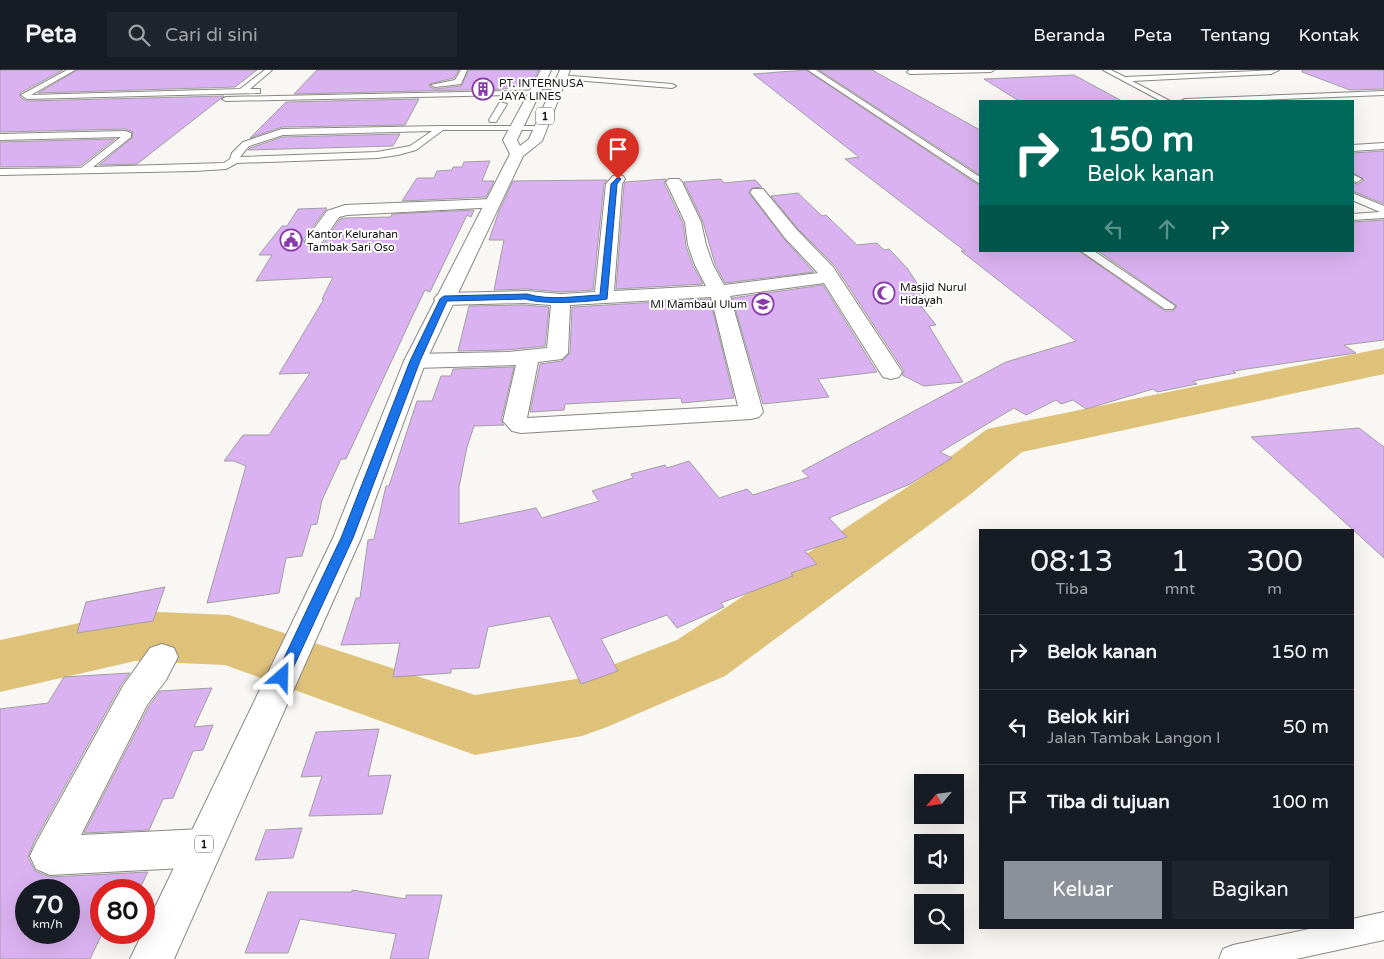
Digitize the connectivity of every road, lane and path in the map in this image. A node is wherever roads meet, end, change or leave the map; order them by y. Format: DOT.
graph roads {
  1 [pos="72,70"];
  2 [pos="269,70"];
  3 [pos="464,70"];
  4 [pos="546,70"];
  5 [pos="811,70"];
  6 [pos="991,70"];
  7 [pos="1106,70"];
  8 [pos="1276,70"];
  9 [pos="910,72"];
  10 [pos="563,74"];
  11 [pos="1125,79"];
  12 [pos="428,85"];
  13 [pos="672,86"];
  14 [pos="340,88"];
  15 [pos="243,91"];
  16 [pos="535,92"];
  17 [pos="555,92"];
  18 [pos="1384,93"];
  19 [pos="226,99"];
  20 [pos="1164,100"];
  21 [pos="1210,100"];
  22 [pos="503,104"];
  23 [pos="493,120"];
  24 [pos="441,128"];
  25 [pos="515,128"];
  26 [pos="540,128"];
  27 [pos="0,137"];
  28 [pos="1384,146"];
  29 [pos="1354,148"];
  30 [pos="517,154"];
  31 [pos="236,160"];
  32 [pos="84,170"];
  33 [pos="0,172"];
  34 [pos="618,179"];
  35 [pos="979,180"];
  36 [pos="674,182"];
  37 [pos="758,192"];
  38 [pos="1354,197"];
  39 [pos="492,204"];
  40 [pos="1384,210"];
  41 [pos="1384,214"];
  42 [pos="1354,217"];
  43 [pos="314,241"];
  44 [pos="1088,252"];
  45 [pos="830,278"];
  46 [pos="718,291"];
  47 [pos="604,297"];
  48 [pos="444,299"];
  49 [pos="561,300"];
  50 [pos="1169,306"];
  51 [pos="528,357"];
  52 [pos="415,361"];
  53 [pos="891,372"];
  54 [pos="162,657"];
  55 [pos="202,848"];
  56 [pos="1384,926"];
  57 [pos="152,959"];
  58 [pos="1233,959"];
  1 -- 15 [label="lane"];
  2 -- 15 [label="lane"];
  3 -- 12 [label="lane"];
  4 -- 16 [label="main road, 1"];
  5 -- 35 [label="lane"];
  6 -- 9 [label="lane"];
  7 -- 11 [label="lane"];
  8 -- 11 [label="lane"];
  10 -- 13 [label="lane"];
  10 -- 17 [label="main road, 1"];
  11 -- 20 [label="lane"];
  14 -- 15 [label="lane"];
  16 -- 17 [label="lane"];
  16 -- 19 [label="lane"];
  16 -- 25 [label="main road, 1"];
  17 -- 26 [label="main road, 1"];
  18 -- 21 [label="lane"];
  22 -- 23 [label="lane"];
  24 -- 25 [label="lane"];
  24 -- 31 [label="lane"];
  24 -- 31 [label="lane"];
  25 -- 26 [label="lane"];
  25 -- 30 [label="main road, 1"];
  26 -- 30 [label="main road, 1"];
  27 -- 32 [label="lane"];
  28 -- 29 [label="lane"];
  30 -- 39 [label="main road, 1"];
  31 -- 32 [label="lane"];
  32 -- 33 [label="lane"];
  34 -- 47 [label="main road"];
  36 -- 46 [label="main road"];
  37 -- 45 [label="main road"];
  38 -- 40 [label="lane"];
  39 -- 43 [label="main road"];
  39 -- 48 [label="main road, 1"];
  41 -- 42 [label="lane"];
  44 -- 50 [label="lane"];
  45 -- 46 [label="main road"];
  45 -- 53 [label="main road"];
  46 -- 47 [label="main road"];
  46 -- 51 [label="main road"];
  47 -- 49 [label="main road"];
  48 -- 49 [label="main road"];
  48 -- 52 [label="main road, 1"];
  49 -- 51 [label="main road"];
  51 -- 52 [label="main road"];
  52 -- 55 [label="main road, 1"];
  54 -- 55 [label="main road"];
  55 -- 57 [label="main road, 1"];
  56 -- 58 [label="lane"];
}
